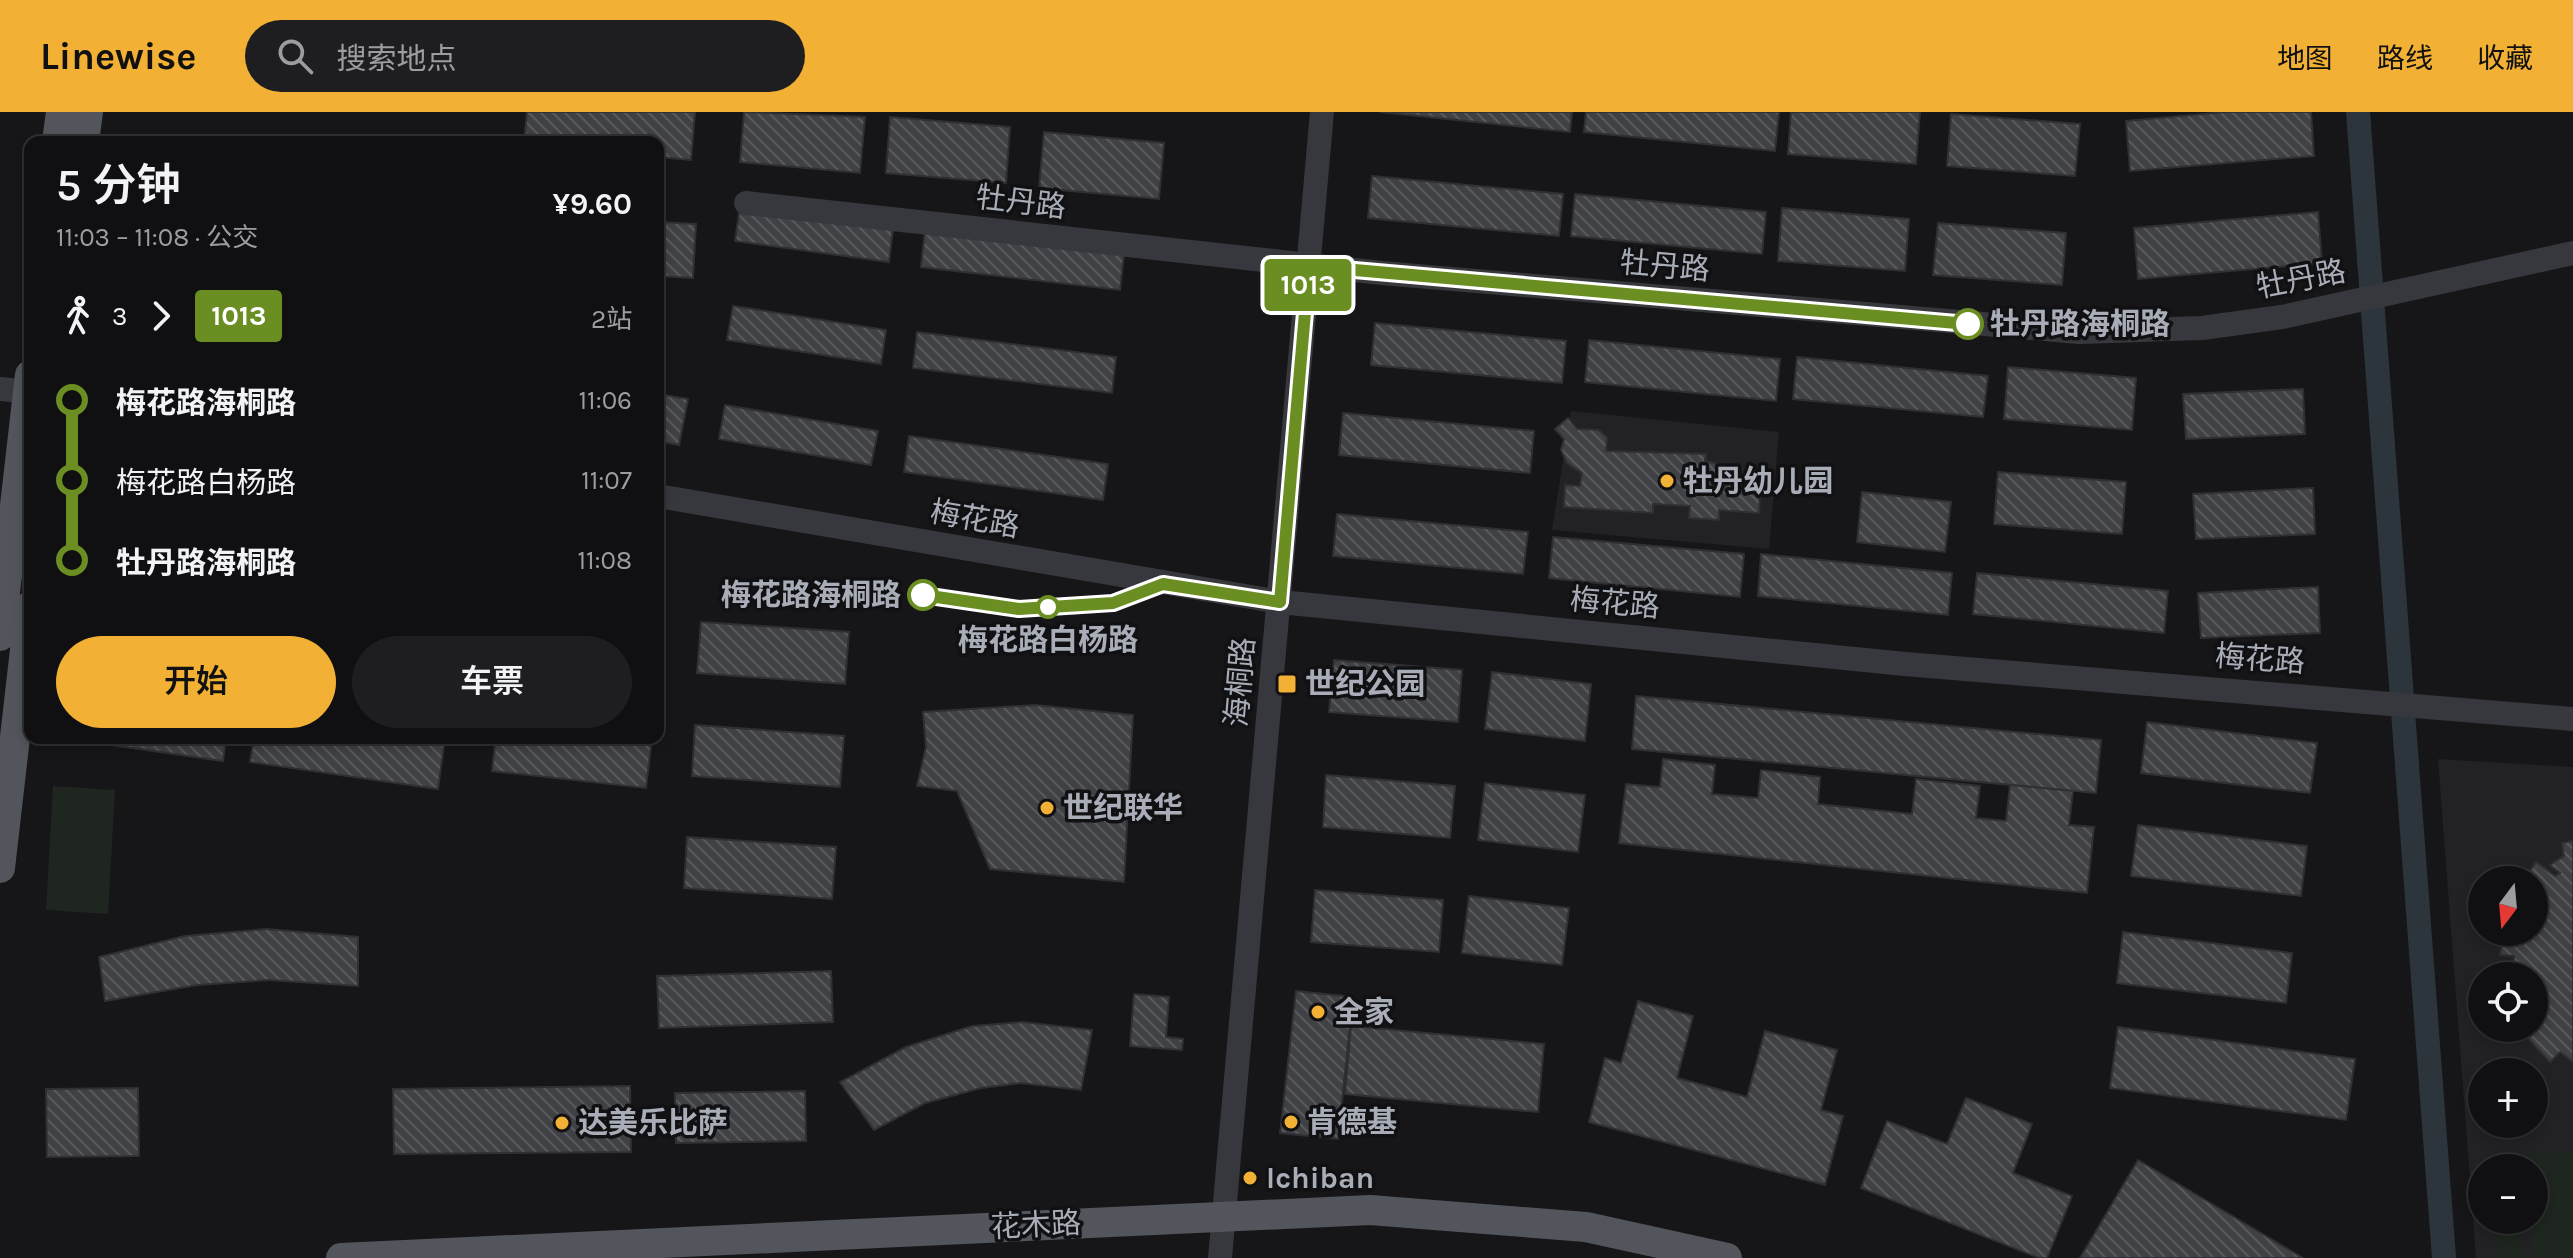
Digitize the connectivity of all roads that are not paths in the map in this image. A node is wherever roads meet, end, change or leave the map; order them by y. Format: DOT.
graph roads {
  1 [pos="61,112"];
  2 [pos="88,112"];
  3 [pos="1322,112"];
  4 [pos="58,136"];
  5 [pos="85,136"];
  6 [pos="746,203"];
  7 [pos="2573,253"];
  8 [pos="1309,266"];
  9 [pos="22,387"];
  10 [pos="664,497"];
  11 [pos="1280,602"];
  12 [pos="0,636"];
  13 [pos="24,658"];
  14 [pos="2573,719"];
  15 [pos="0,868"];
  16 [pos="1224,1216"];
  17 [pos="341,1258"];
  18 [pos="1220,1258"];
  19 [pos="1727,1258"];
  1 -- 4 [label="main road"];
  2 -- 5 [label="main road"];
  3 -- 8 [label="street, 海桐路"];
  6 -- 8 [label="street, 牡丹路"];
  7 -- 8 [label="street, 牡丹路"];
  8 -- 11 [label="street, 海桐路"];
  9 -- 12 [label="main road"];
  10 -- 11 [label="street, 梅花路"];
  11 -- 14 [label="street, 梅花路"];
  11 -- 16 [label="street, 海桐路"];
  13 -- 15 [label="main road"];
  16 -- 17 [label="main road, 花木路"];
  16 -- 18 [label="street, 海桐路"];
  16 -- 19 [label="main road, 花木路"];
}
